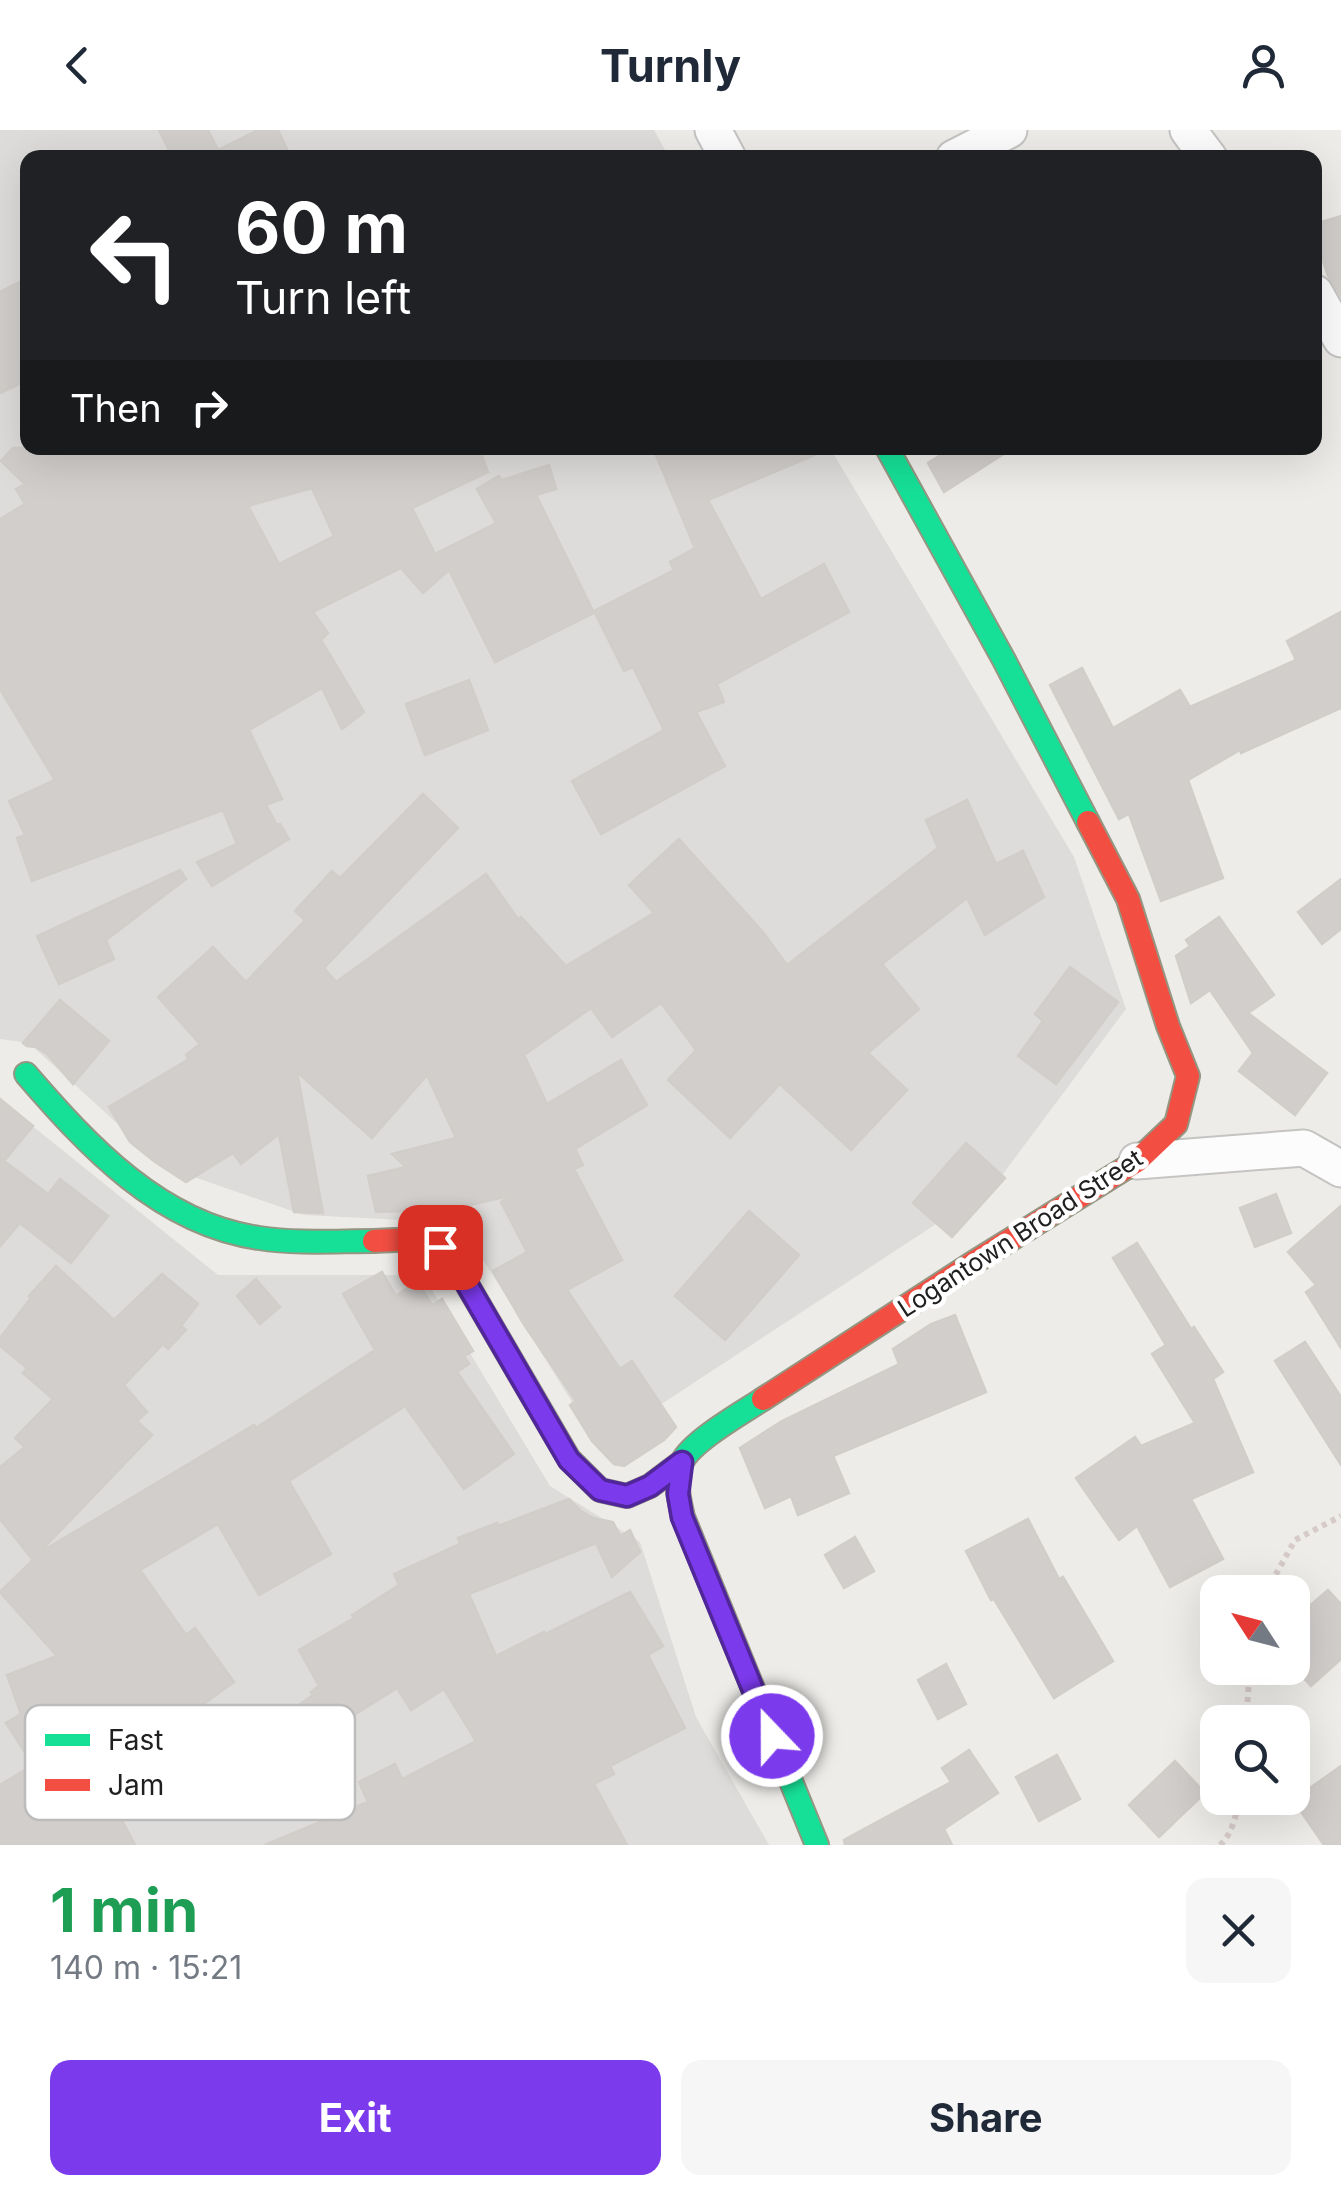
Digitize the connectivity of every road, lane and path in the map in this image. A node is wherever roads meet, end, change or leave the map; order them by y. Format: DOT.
graph roads {
  1 [pos="1009,130"];
  2 [pos="970,150"];
  3 [pos="1322,305"];
  4 [pos="1341,339"];
  5 [pos="892,455"];
  6 [pos="26,1074"];
  7 [pos="1137,1161"];
  8 [pos="1341,1170"];
  9 [pos="682,1462"];
  10 [pos="1341,1516"];
  11 [pos="1276,1575"];
  12 [pos="1235,1815"];
  13 [pos="817,1845"];
  14 [pos="1220,1845"];
  1 -- 2 [label="street"];
  3 -- 4 [label="street"];
  5 -- 7 [label="street, Logantown Broad Street"];
  6 -- 9 [label="street, Logantown Broad Street"];
  7 -- 8 [label="street"];
  7 -- 9 [label="street, Logantown Broad Street"];
  9 -- 13 [label="street"];
  10 -- 11 [label="path"];
  12 -- 14 [label="path"];
}
